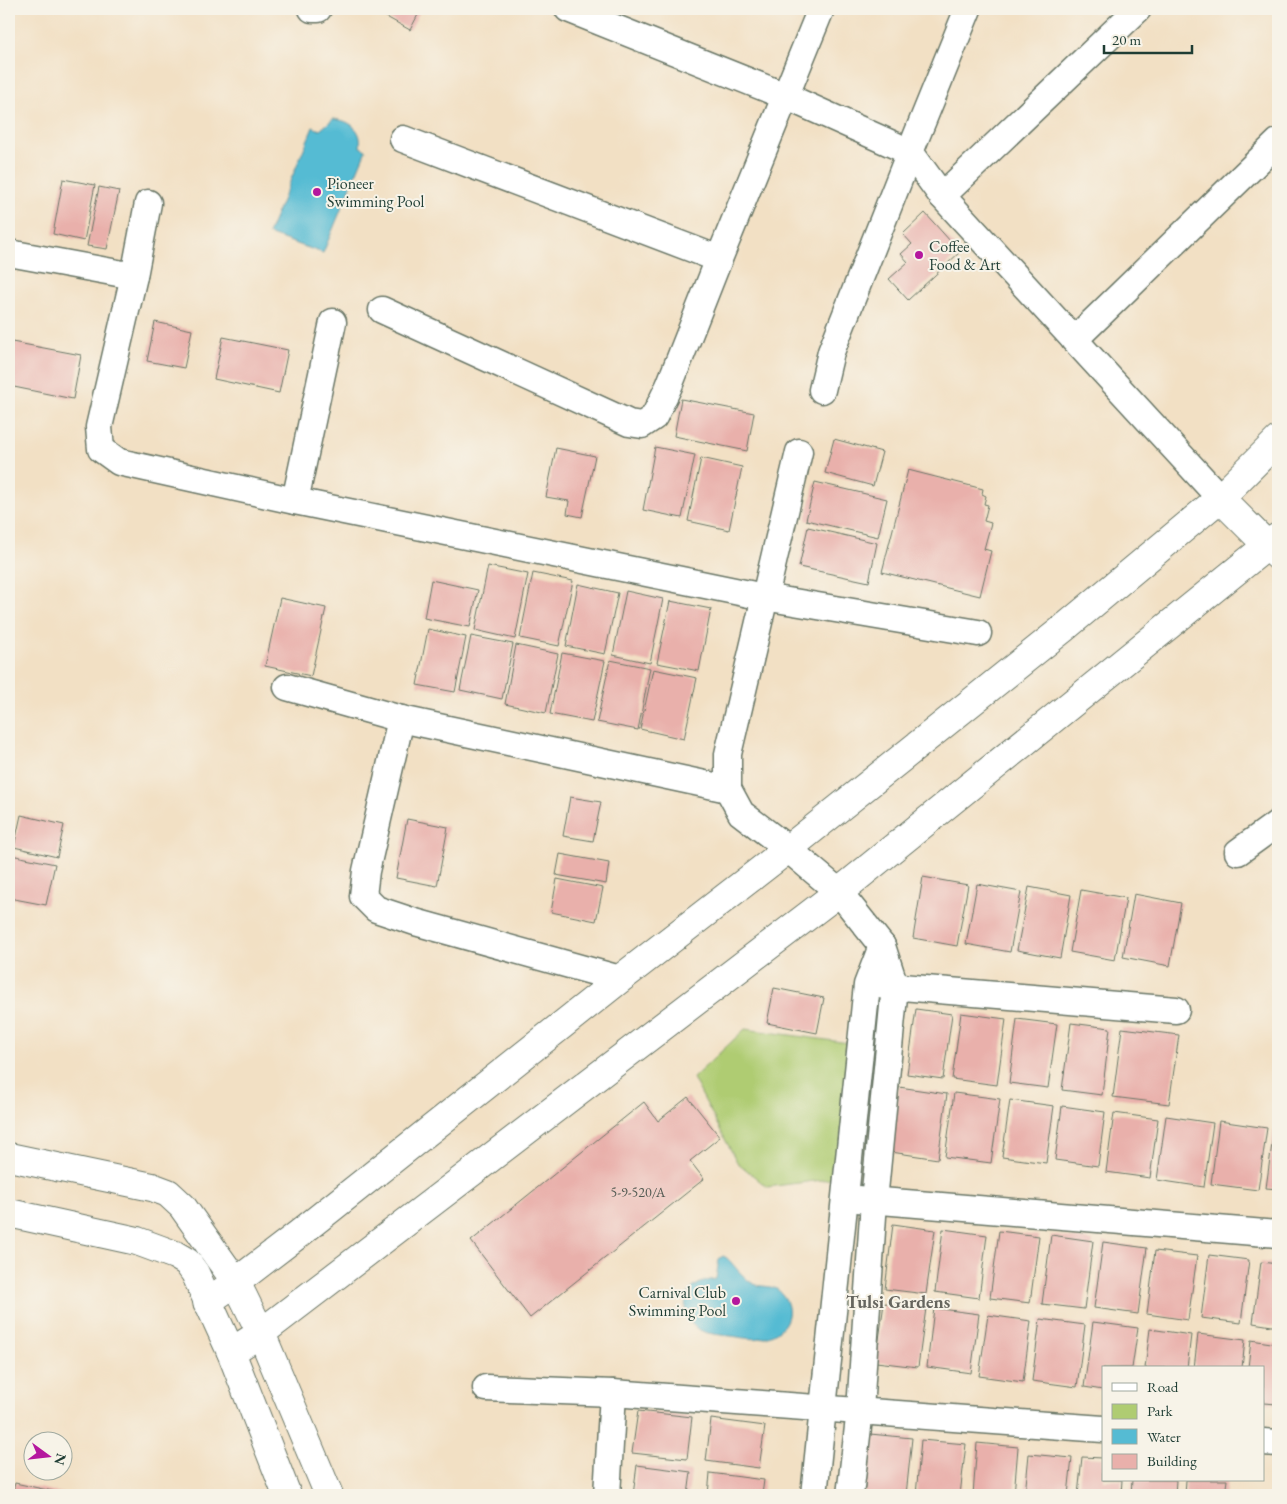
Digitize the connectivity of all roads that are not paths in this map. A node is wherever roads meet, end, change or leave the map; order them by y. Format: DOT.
graph roads {
  1 [pos="312,9"];
  2 [pos="318,9"];
  3 [pos="568,9"];
  4 [pos="822,9"];
  5 [pos="968,9"];
  6 [pos="1138,9"];
  7 [pos="785,96"];
  8 [pos="404,140"];
  9 [pos="1278,142"];
  10 [pos="910,152"];
  11 [pos="942,196"];
  12 [pos="148,203"];
  13 [pos="9,253"];
  14 [pos="719,259"];
  15 [pos="134,276"];
  16 [pos="382,310"];
  17 [pos="333,322"];
  18 [pos="1074,340"];
  19 [pos="822,390"];
  20 [pos="1278,440"];
  21 [pos="799,452"];
  22 [pos="1220,498"];
  23 [pos="295,501"];
  24 [pos="1275,547"];
  25 [pos="764,597"];
  26 [pos="978,632"];
  27 [pos="287,688"];
  28 [pos="401,718"];
  29 [pos="728,789"];
  30 [pos="1278,823"];
  31 [pos="788,849"];
  32 [pos="1238,852"];
  33 [pos="839,892"];
  34 [pos="882,946"];
  35 [pos="620,979"];
  36 [pos="867,984"];
  37 [pos="895,986"];
  38 [pos="1176,1010"];
  39 [pos="9,1157"];
  40 [pos="846,1198"];
  41 [pos="874,1201"];
  42 [pos="9,1213"];
  43 [pos="1278,1234"];
  44 [pos="236,1282"];
  45 [pos="207,1302"];
  46 [pos="262,1334"];
  47 [pos="231,1352"];
  48 [pos="486,1388"];
  49 [pos="613,1393"];
  50 [pos="824,1408"];
  51 [pos="860,1410"];
  52 [pos="1102,1430"];
  53 [pos="1264,1442"];
  54 [pos="1278,1443"];
  55 [pos="287,1495"];
  56 [pos="329,1495"];
  57 [pos="607,1495"];
  58 [pos="814,1495"];
  59 [pos="850,1495"];
  1 -- 2 [label="street"];
  3 -- 7 [label="street"];
  4 -- 7 [label="street"];
  5 -- 10 [label="street"];
  6 -- 11 [label="street"];
  7 -- 10 [label="street"];
  7 -- 14 [label="street"];
  8 -- 14 [label="street"];
  9 -- 18 [label="street"];
  10 -- 11 [label="street"];
  10 -- 19 [label="street"];
  11 -- 18 [label="street"];
  12 -- 15 [label="street"];
  13 -- 15 [label="street"];
  14 -- 16 [label="street"];
  15 -- 23 [label="street"];
  17 -- 23 [label="street"];
  18 -- 22 [label="street"];
  20 -- 22 [label="street"];
  21 -- 25 [label="street"];
  22 -- 24 [label="street"];
  22 -- 31 [label="street"];
  23 -- 25 [label="street"];
  24 -- 33 [label="street"];
  25 -- 26 [label="street"];
  25 -- 29 [label="street"];
  27 -- 28 [label="street"];
  28 -- 29 [label="street"];
  28 -- 35 [label="street"];
  29 -- 31 [label="street"];
  30 -- 32 [label="street"];
  31 -- 33 [label="street"];
  31 -- 35 [label="street"];
  33 -- 34 [label="street"];
  33 -- 46 [label="street"];
  34 -- 36 [label="street"];
  34 -- 37 [label="street"];
  35 -- 44 [label="street"];
  36 -- 37 [label="street"];
  36 -- 40 [label="street"];
  37 -- 38 [label="street"];
  37 -- 41 [label="street"];
  39 -- 44 [label="street"];
  40 -- 41 [label="street"];
  40 -- 50 [label="street"];
  41 -- 43 [label="street"];
  41 -- 51 [label="street"];
  42 -- 45 [label="street"];
  44 -- 45 [label="street"];
  44 -- 46 [label="street"];
  45 -- 47 [label="street"];
  46 -- 47 [label="street"];
  46 -- 56 [label="street"];
  47 -- 55 [label="street"];
  48 -- 49 [label="street"];
  49 -- 50 [label="street"];
  49 -- 57 [label="street"];
  50 -- 51 [label="street"];
  50 -- 58 [label="street"];
  51 -- 52 [label="street"];
  51 -- 59 [label="street"];
  53 -- 54 [label="street"];
}
